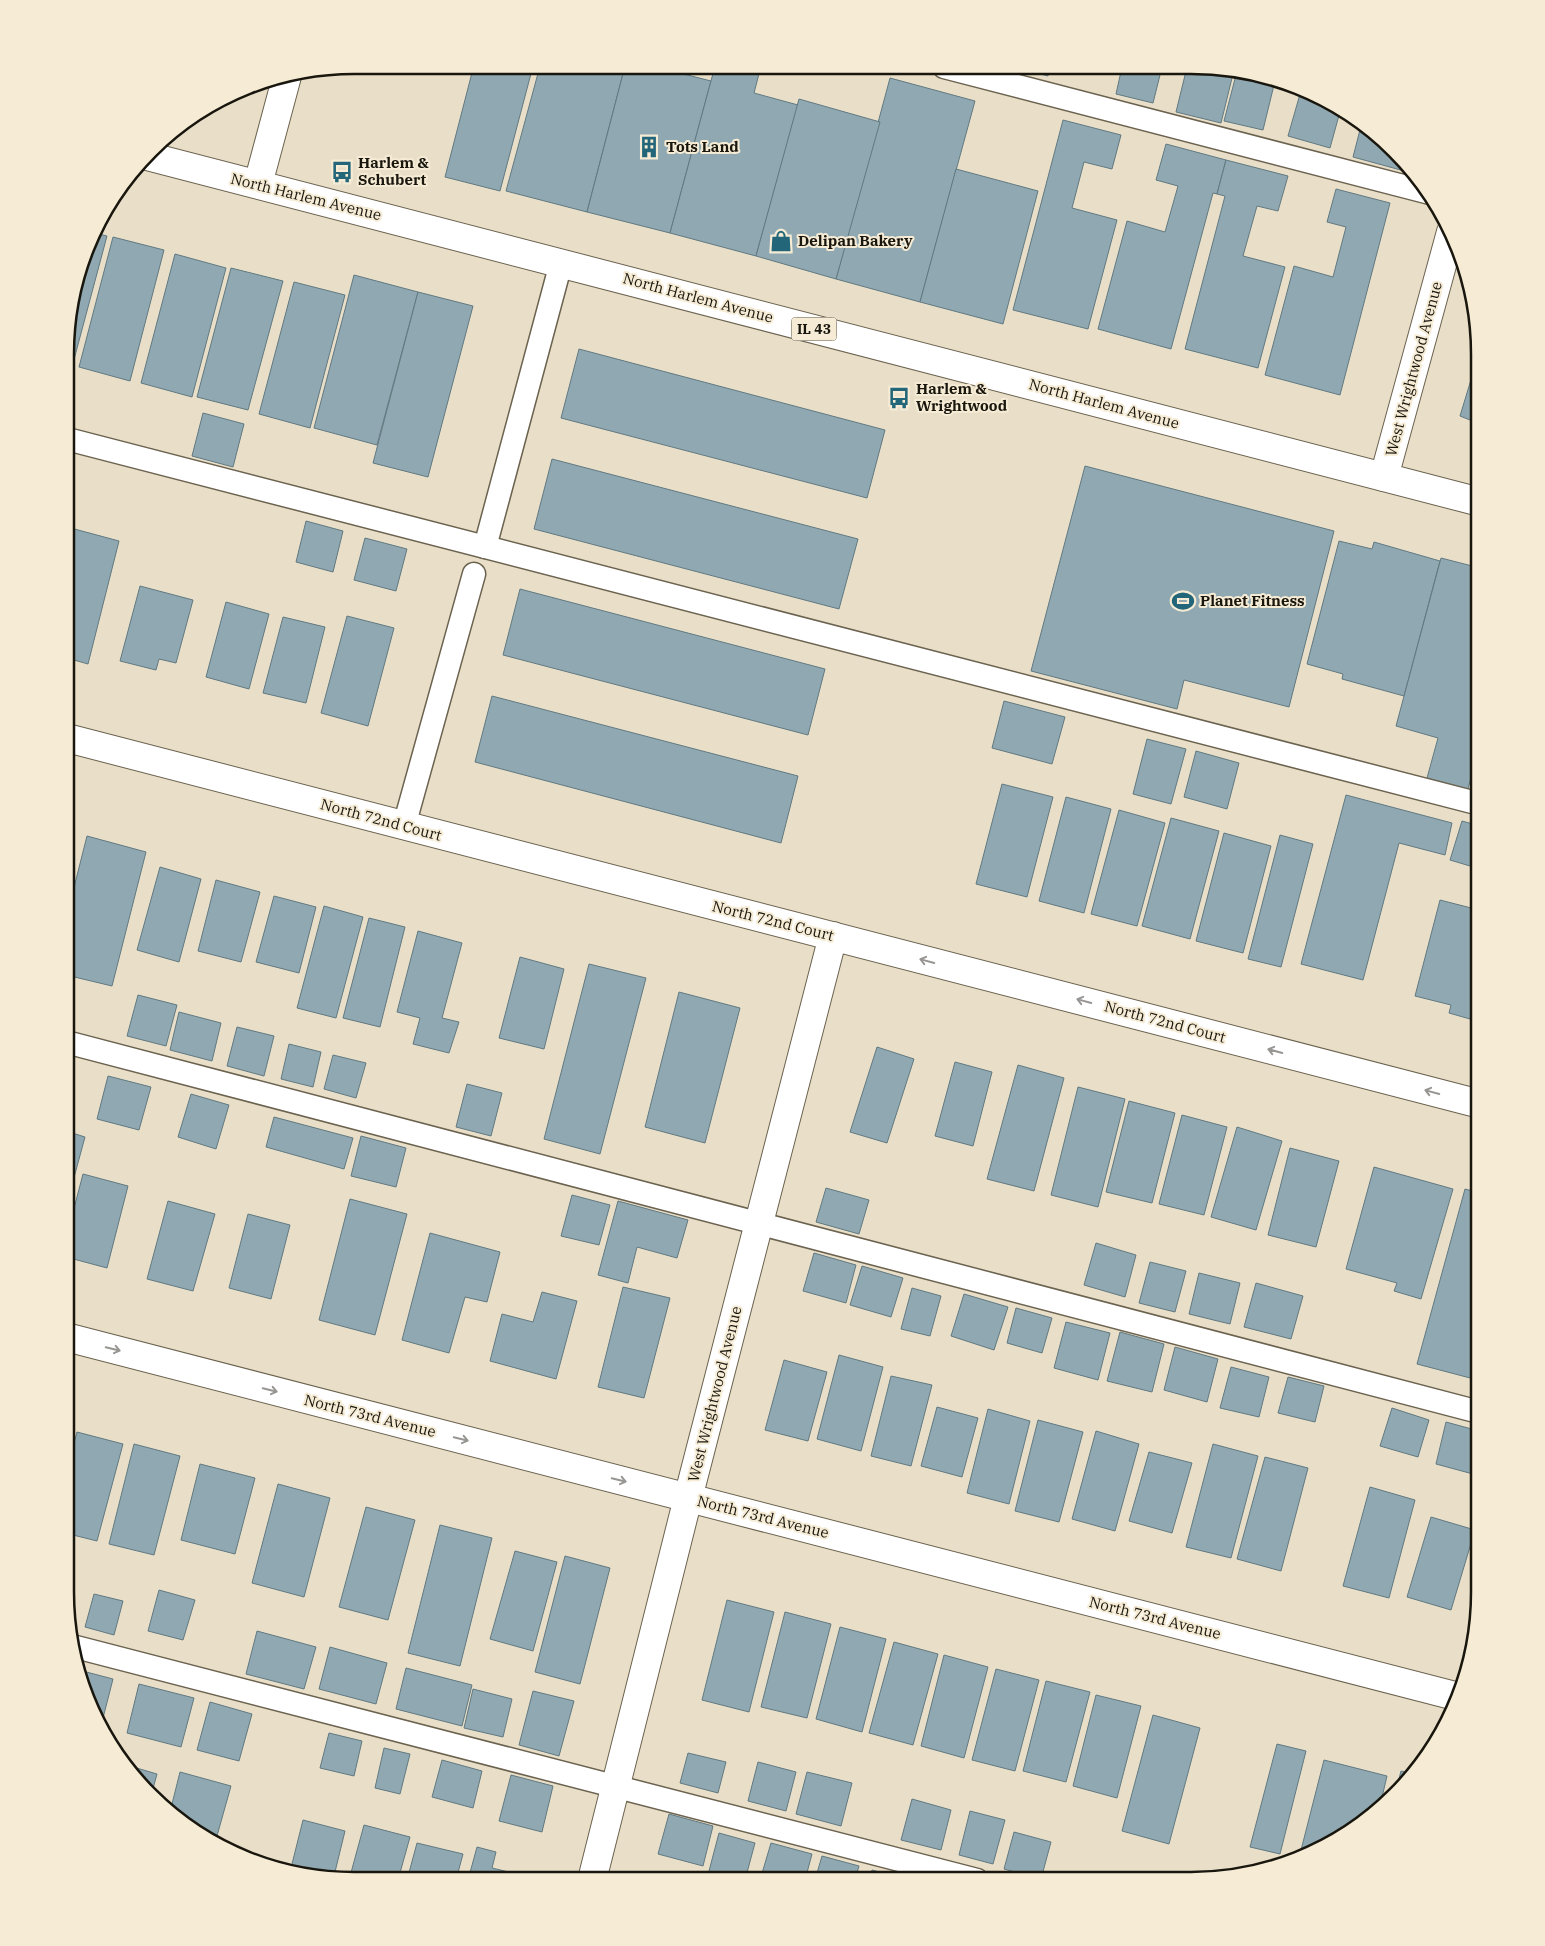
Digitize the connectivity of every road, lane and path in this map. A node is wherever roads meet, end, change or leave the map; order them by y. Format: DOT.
graph roads {
  1 [pos="971,74"];
  2 [pos="285,82"];
  3 [pos="154,158"];
  4 [pos="258,184"];
  5 [pos="1418,190"];
  6 [pos="1448,242"];
  7 [pos="561,263"];
  8 [pos="74,441"];
  9 [pos="1384,477"];
  10 [pos="1471,500"];
  11 [pos="485,547"];
  12 [pos="474,574"];
  13 [pos="74,740"];
  14 [pos="1471,802"];
  15 [pos="404,826"];
  16 [pos="833,936"];
  17 [pos="74,1044"];
  18 [pos="1471,1102"];
  19 [pos="759,1223"];
  20 [pos="74,1339"];
  21 [pos="1471,1410"];
  22 [pos="688,1498"];
  23 [pos="79,1648"];
  24 [pos="1452,1695"];
  25 [pos="616,1788"];
  26 [pos="594,1872"];
  27 [pos="946,1872"];
  1 -- 5 [label="lane"];
  2 -- 4 [label="street"];
  3 -- 4 [label="street, North Harlem Avenue / IL 43"];
  4 -- 7 [label="street, North Harlem Avenue / IL 43"];
  6 -- 9 [label="street, West Wrightwood Avenue"];
  7 -- 9 [label="street, North Harlem Avenue / IL 43"];
  7 -- 11 [label="lane"];
  8 -- 11 [label="lane"];
  9 -- 10 [label="street, North Harlem Avenue / IL 43"];
  11 -- 14 [label="lane"];
  12 -- 15 [label="lane"];
  13 -- 15 [label="street, North 72nd Court"];
  15 -- 16 [label="street, North 72nd Court"];
  18 -- 16 [label="street, North 72nd Court, one-way"];
  16 -- 19 [label="street, West Wrightwood Avenue"];
  17 -- 19 [label="lane"];
  19 -- 21 [label="lane"];
  19 -- 22 [label="street, West Wrightwood Avenue"];
  20 -- 22 [label="street, North 73rd Avenue, one-way"];
  22 -- 24 [label="street, North 73rd Avenue"];
  22 -- 25 [label="street, West Wrightwood Avenue"];
  23 -- 25 [label="lane"];
  25 -- 26 [label="street, West Wrightwood Avenue"];
  25 -- 27 [label="lane"];
}
